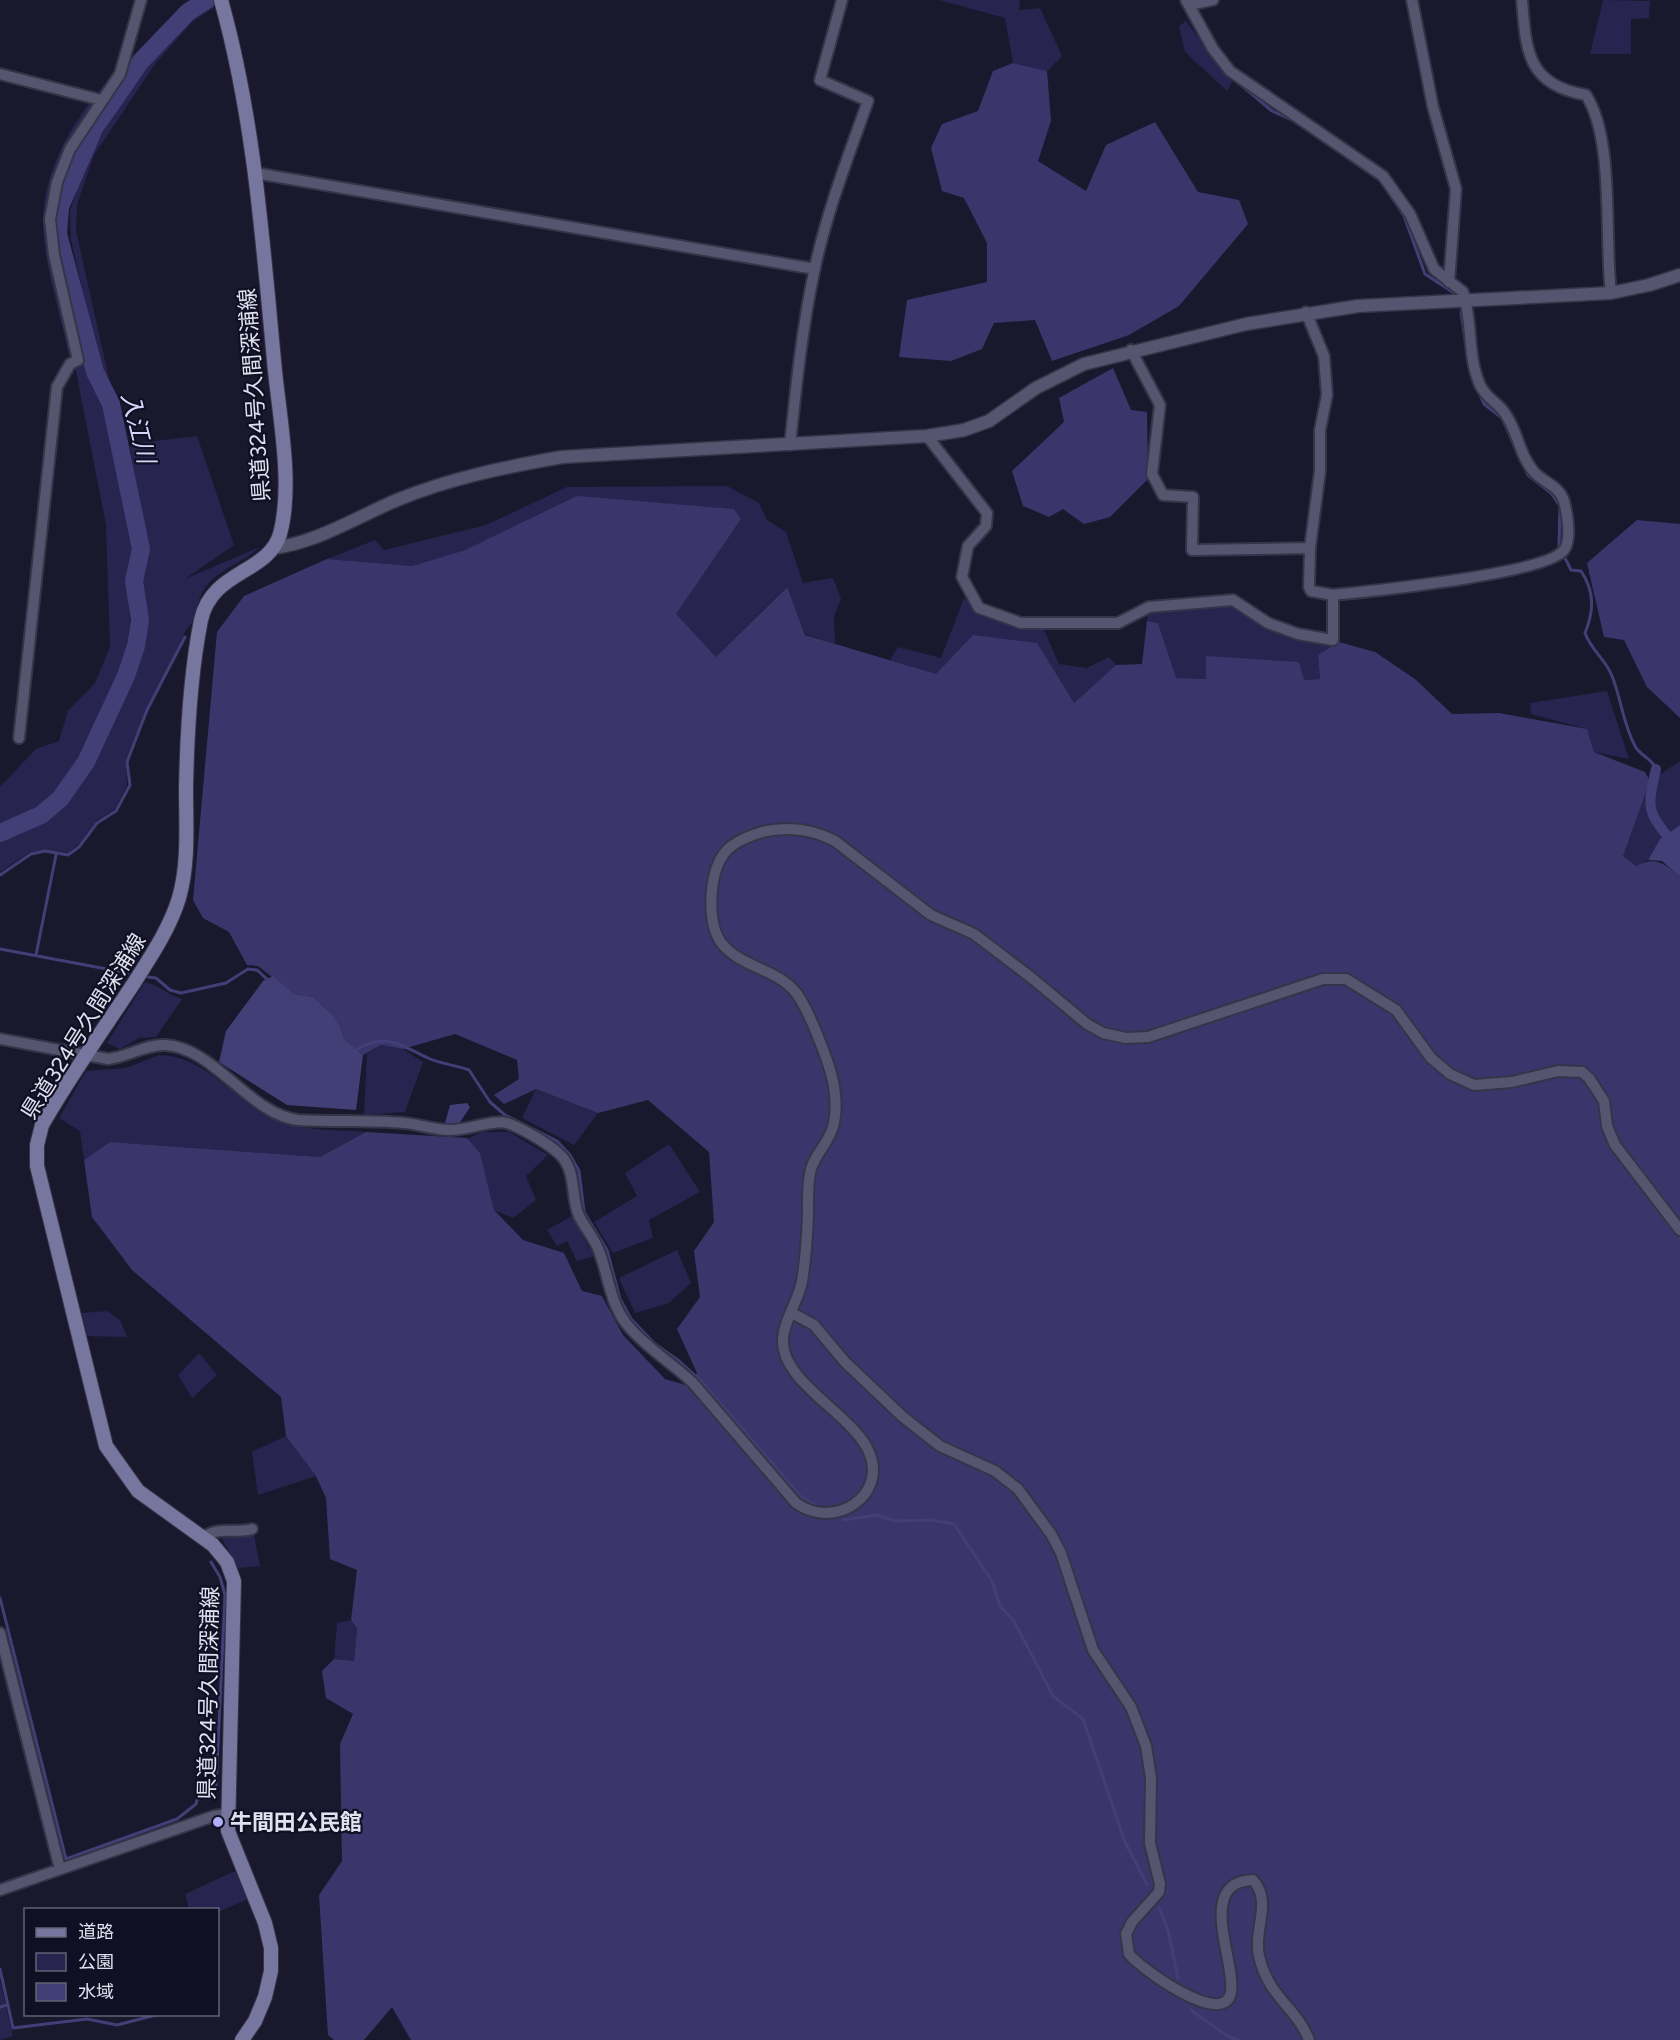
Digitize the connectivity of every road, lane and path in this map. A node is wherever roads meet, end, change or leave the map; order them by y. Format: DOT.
graph roads {
  1 [pos="141,0"];
  2 [pos="842,0"];
  3 [pos="1213,0"];
  4 [pos="1412,0"];
  5 [pos="1522,0"];
  6 [pos="1188,3"];
  7 [pos="222,4"];
  8 [pos="0,74"];
  9 [pos="101,100"];
  10 [pos="255,173"];
  11 [pos="815,269"];
  12 [pos="1680,275"];
  13 [pos="1449,282"];
  14 [pos="1611,293"];
  15 [pos="1466,300"];
  16 [pos="1306,312"];
  17 [pos="1131,350"];
  18 [pos="927,435"];
  19 [pos="790,445"];
  20 [pos="273,548"];
  21 [pos="1310,548"];
  22 [pos="1333,595"];
  23 [pos="19,738"];
  24 [pos="0,1039"];
  25 [pos="86,1055"];
  26 [pos="1680,1230"];
  27 [pos="792,1313"];
  28 [pos="252,1529"];
  29 [pos="204,1537"];
  30 [pos="0,1633"];
  31 [pos="227,1814"];
  32 [pos="60,1869"];
  33 [pos="0,1890"];
  34 [pos="242,2040"];
  35 [pos="1309,2040"];
  1 -- 9 [label="street"];
  2 -- 11 [label="street"];
  3 -- 6 [label="street"];
  4 -- 13 [label="street"];
  5 -- 14 [label="street"];
  6 -- 13 [label="street"];
  7 -- 10 [label="main road, 県道324号久間深浦線"];
  8 -- 9 [label="street"];
  9 -- 23 [label="street"];
  10 -- 11 [label="street"];
  10 -- 20 [label="main road, 県道324号久間深浦線"];
  11 -- 19 [label="street"];
  12 -- 14 [label="street"];
  13 -- 15 [label="street"];
  14 -- 15 [label="street"];
  15 -- 16 [label="street"];
  15 -- 22 [label="street"];
  16 -- 17 [label="street"];
  16 -- 21 [label="street"];
  17 -- 18 [label="street"];
  17 -- 21 [label="street"];
  18 -- 19 [label="street"];
  18 -- 22 [label="street"];
  19 -- 20 [label="street"];
  20 -- 25 [label="main road, 県道324号久間深浦線"];
  21 -- 22 [label="street"];
  24 -- 25 [label="street"];
  25 -- 27 [label="street"];
  25 -- 29 [label="main road, 県道324号久間深浦線"];
  26 -- 27 [label="street"];
  27 -- 35 [label="street"];
  28 -- 29 [label="street"];
  29 -- 31 [label="main road, 県道324号久間深浦線"];
  30 -- 32 [label="street"];
  31 -- 32 [label="street"];
  31 -- 34 [label="main road, 県道324号久間深浦線"];
  32 -- 33 [label="street"];
}
